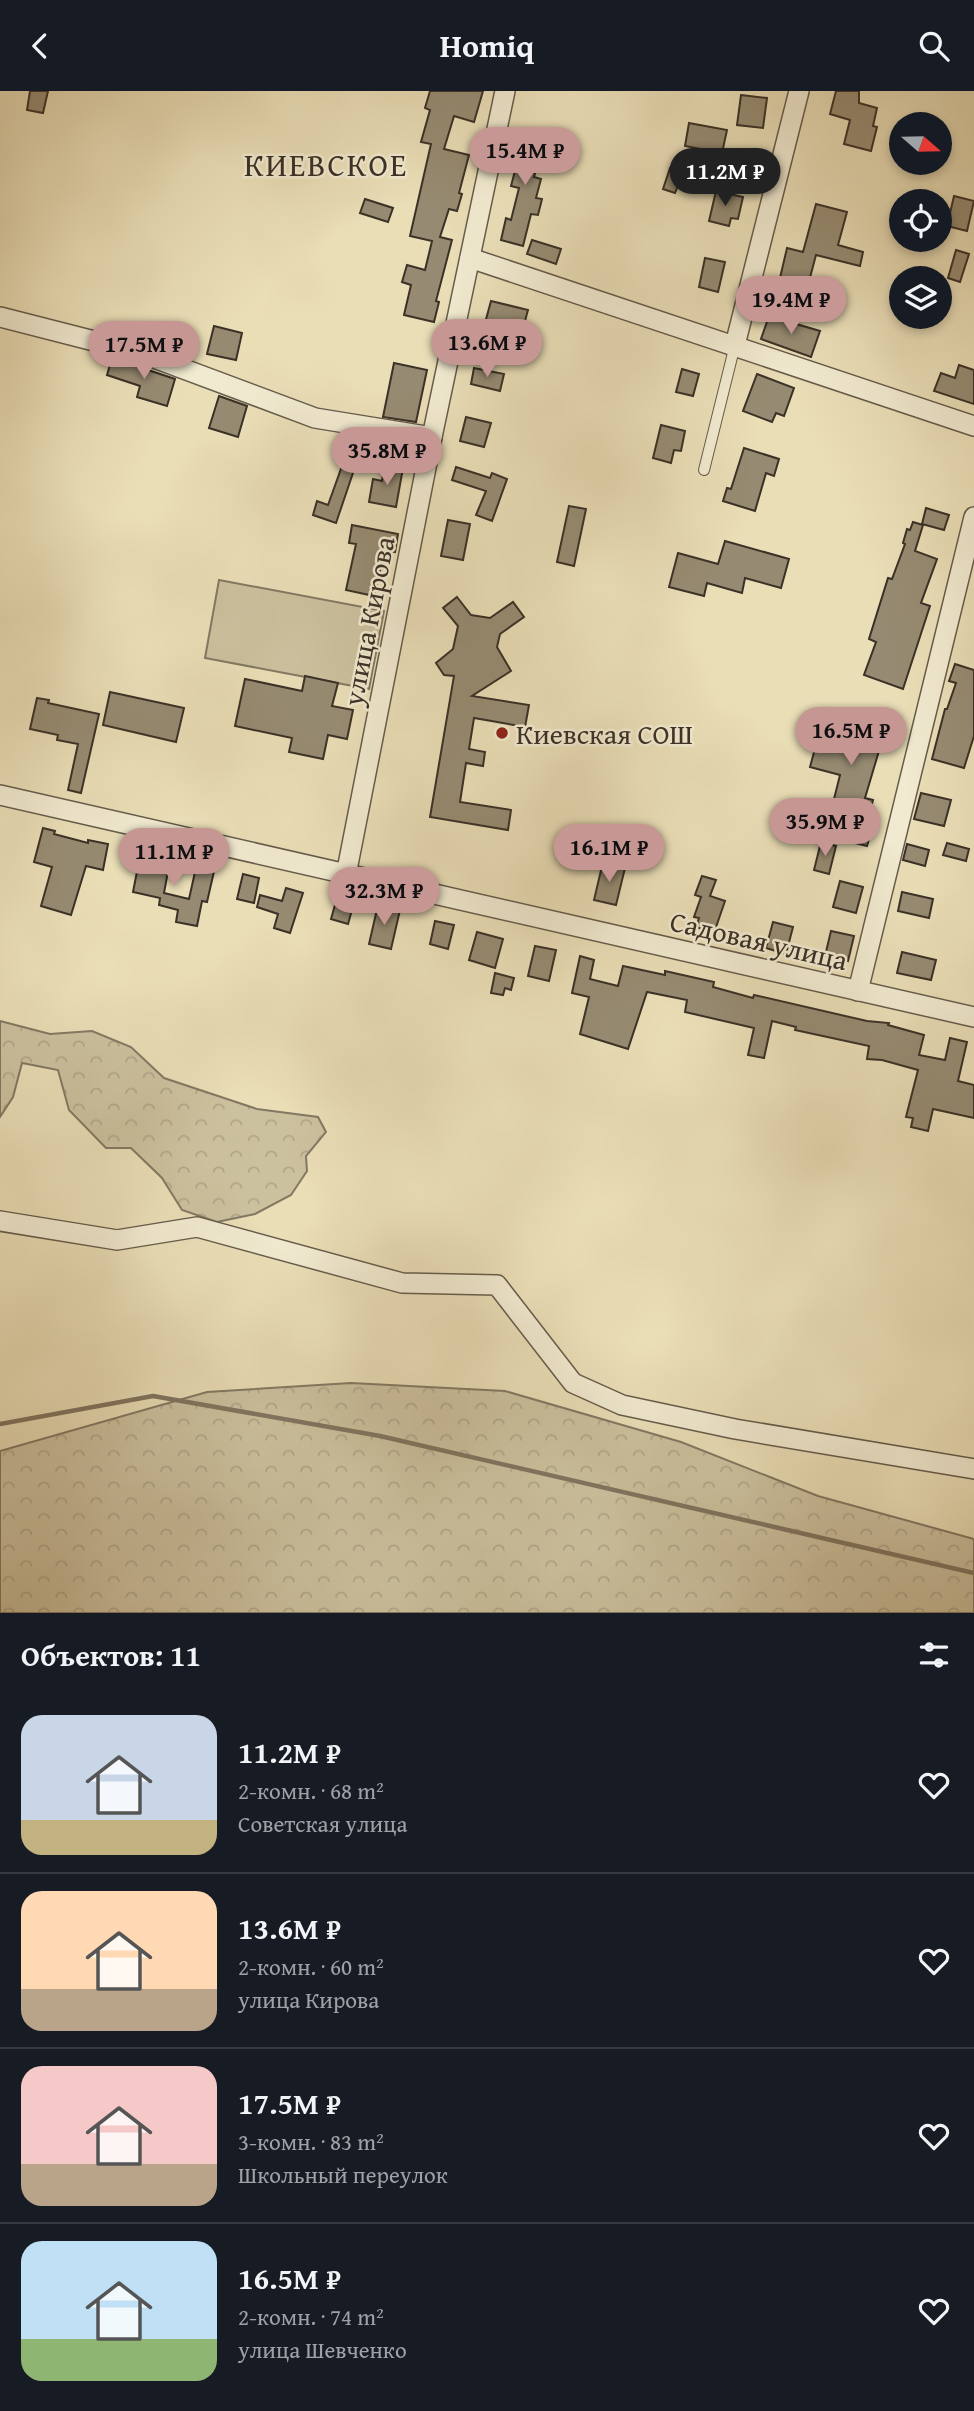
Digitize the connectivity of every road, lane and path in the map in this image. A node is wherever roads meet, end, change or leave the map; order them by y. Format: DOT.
graph roads {
  1 [pos="505,91"];
  2 [pos="799,91"];
  3 [pos="470,258"];
  4 [pos="0,317"];
  5 [pos="735,345"];
  6 [pos="974,426"];
  7 [pos="432,437"];
  8 [pos="704,470"];
  9 [pos="974,517"];
  10 [pos="0,795"];
  11 [pos="346,875"];
  12 [pos="858,991"];
  13 [pos="974,1017"];
  14 [pos="0,1221"];
  15 [pos="974,1469"];
  1 -- 3 [label="street, улица Кирова"];
  2 -- 5 [label="street"];
  3 -- 5 [label="street"];
  3 -- 7 [label="street, улица Кирова"];
  4 -- 7 [label="street"];
  5 -- 6 [label="street"];
  5 -- 8 [label="lane"];
  7 -- 11 [label="street, улица Кирова"];
  9 -- 12 [label="street"];
  10 -- 11 [label="street, Садовая улица"];
  11 -- 12 [label="street, Садовая улица"];
  12 -- 13 [label="street, Садовая улица"];
  14 -- 15 [label="street"];
}
